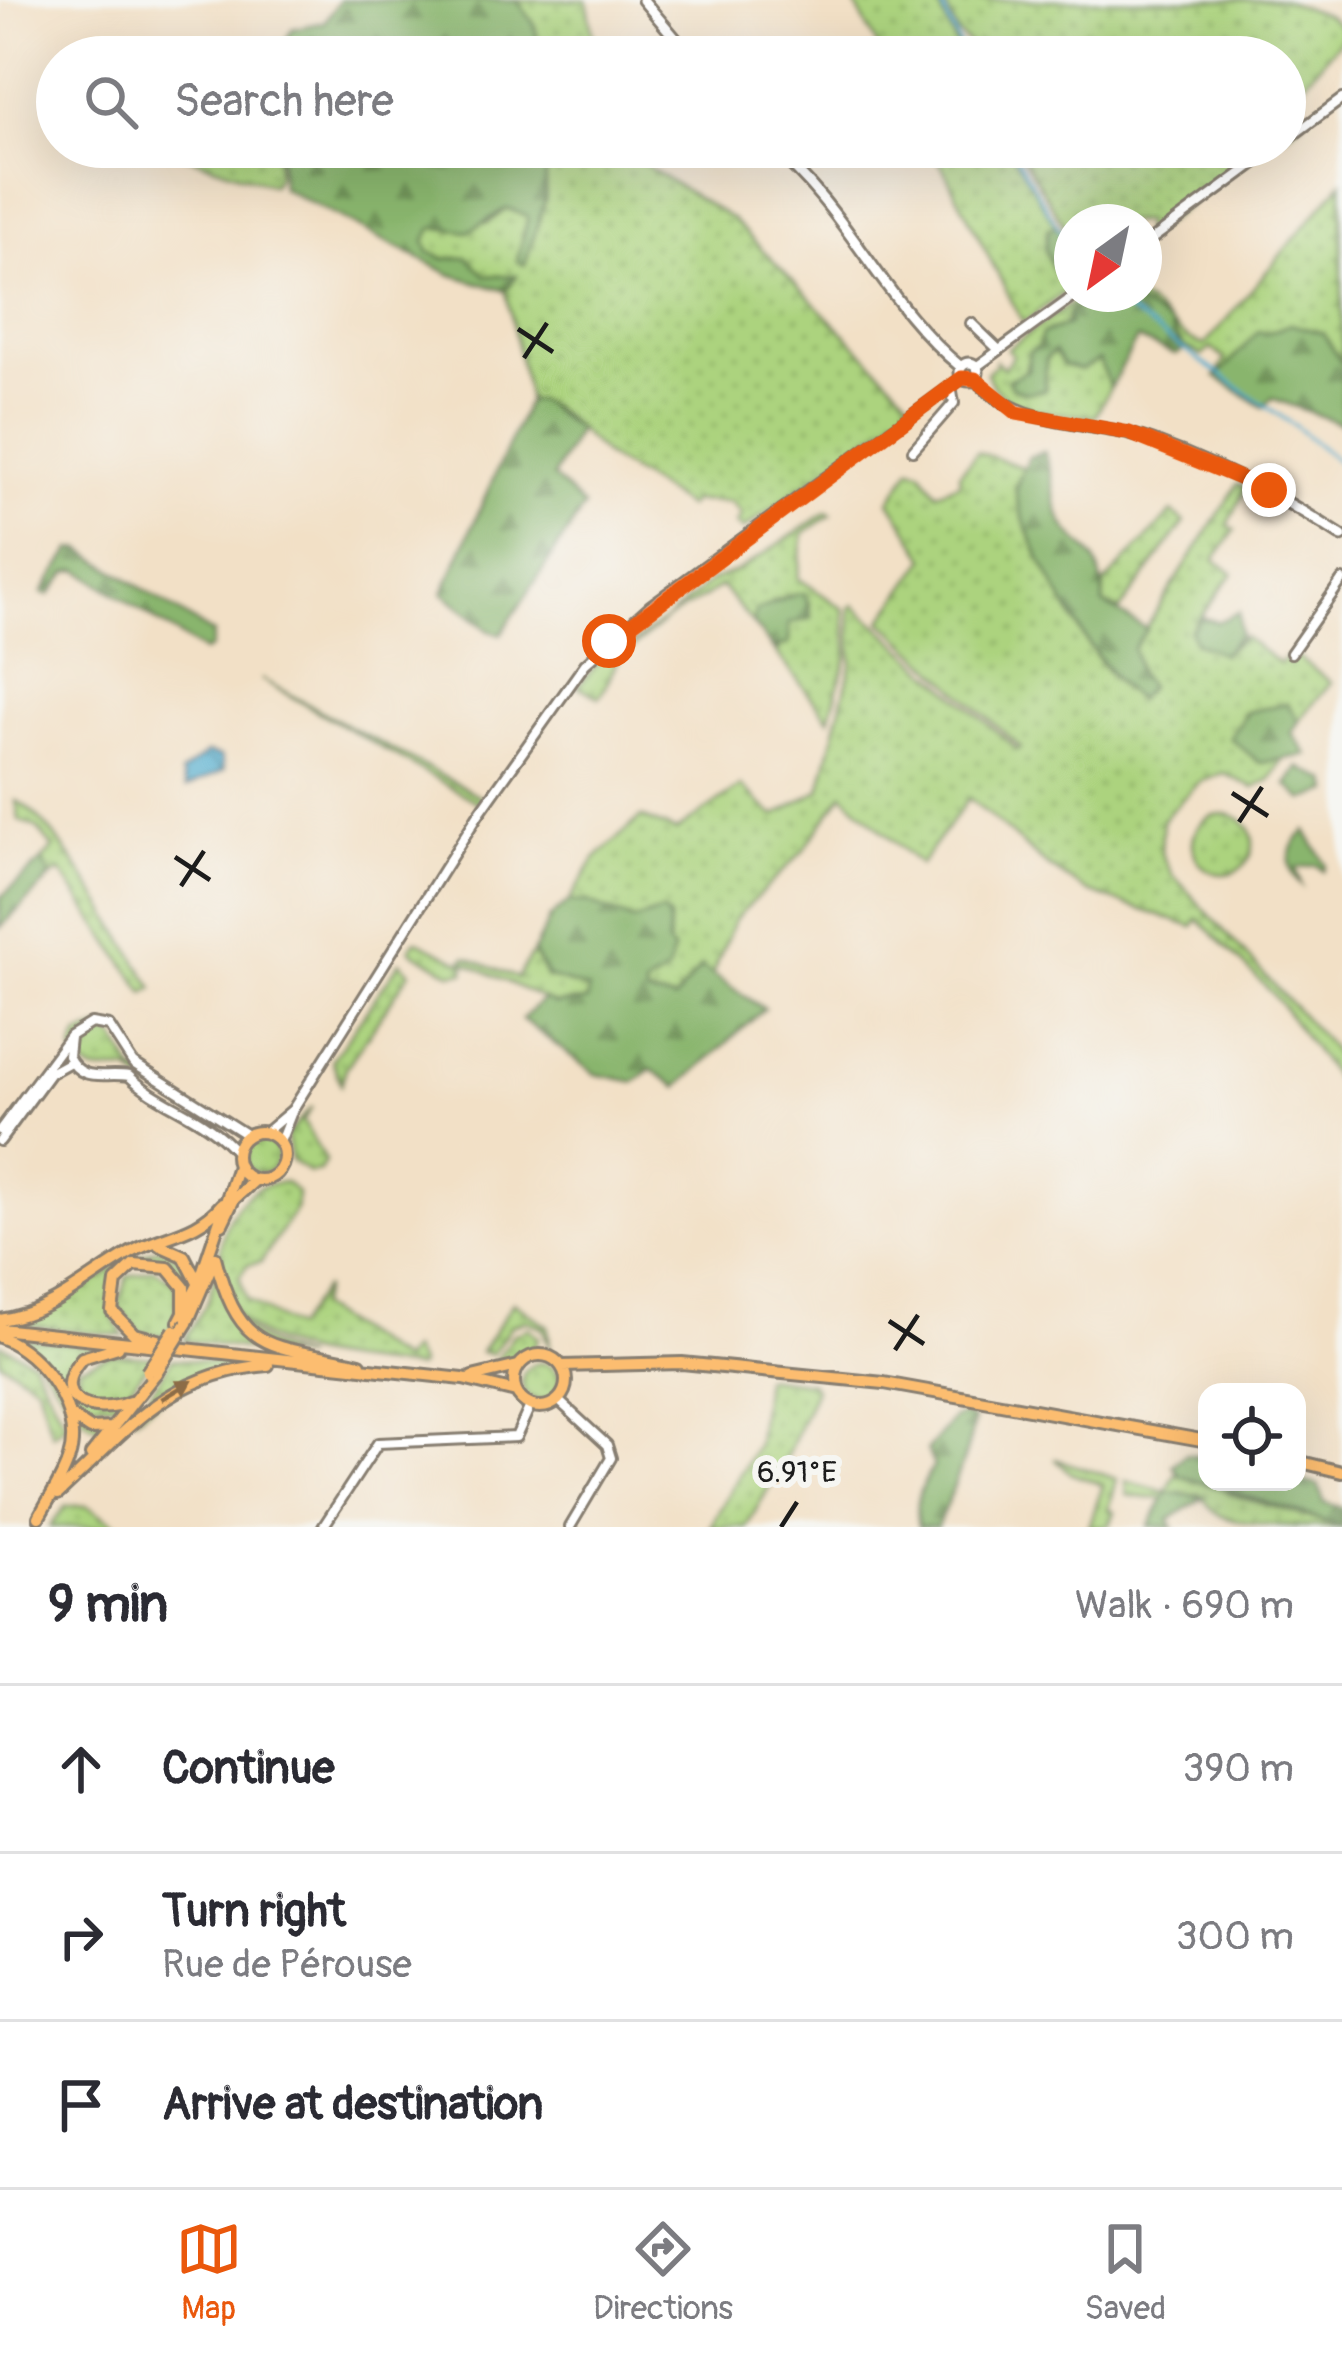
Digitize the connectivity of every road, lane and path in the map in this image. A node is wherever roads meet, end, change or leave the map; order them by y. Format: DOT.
graph roads {
  1 [pos="643,0"];
  2 [pos="673,36"];
  3 [pos="1342,99"];
  4 [pos="1306,126"];
  5 [pos="792,168"];
  6 [pos="1248,168"];
  7 [pos="1162,232"];
  8 [pos="1054,311"];
  9 [pos="971,323"];
  10 [pos="999,350"];
  11 [pos="962,373"];
  12 [pos="976,373"];
  13 [pos="951,386"];
  14 [pos="913,450"];
  15 [pos="1342,536"];
  16 [pos="1342,580"];
  17 [pos="1291,653"];
  18 [pos="70,1036"];
  19 [pos="70,1062"];
  20 [pos="293,1108"];
  21 [pos="0,1130"];
  22 [pos="266,1132"];
  23 [pos="248,1135"];
  24 [pos="0,1141"];
  25 [pos="280,1142"];
  26 [pos="236,1152"];
  27 [pos="238,1166"];
  28 [pos="255,1180"];
  29 [pos="222,1204"];
  30 [pos="155,1244"];
  31 [pos="215,1257"];
  32 [pos="198,1285"];
  33 [pos="187,1317"];
  34 [pos="0,1320"];
  35 [pos="0,1333"];
  36 [pos="133,1345"];
  37 [pos="194,1351"];
  38 [pos="317,1366"];
  39 [pos="518,1366"];
  40 [pos="562,1366"];
  41 [pos="612,1367"];
  42 [pos="390,1372"];
  43 [pos="463,1378"];
  44 [pos="566,1382"];
  45 [pos="515,1392"];
  46 [pos="558,1400"];
  47 [pos="132,1402"];
  48 [pos="530,1406"];
  49 [pos="68,1414"];
  50 [pos="113,1428"];
  51 [pos="1198,1441"];
  52 [pos="1306,1463"];
  53 [pos="1342,1472"];
  54 [pos="58,1495"];
  55 [pos="35,1522"];
  56 [pos="323,1527"];
  57 [pos="570,1527"];
  1 -- 2 [label="street"];
  3 -- 4 [label="street"];
  5 -- 11 [label="street"];
  6 -- 7 [label="street"];
  8 -- 10 [label="street"];
  9 -- 10 [label="street"];
  10 -- 12 [label="street"];
  11 -- 12 [label="street"];
  11 -- 13 [label="street"];
  12 -- 15 [label="street"];
  13 -- 14 [label="street"];
  13 -- 20 [label="street"];
  16 -- 17 [label="street"];
  18 -- 19 [label="street"];
  18 -- 21 [label="street"];
  18 -- 23 [label="street"];
  19 -- 24 [label="street"];
  19 -- 26 [label="street"];
  20 -- 22 [label="street"];
  20 -- 25 [label="street"];
  22 -- 23 [label="main road"];
  22 -- 25 [label="main road"];
  23 -- 26 [label="main road"];
  25 -- 28 [label="main road"];
  26 -- 27 [label="main road"];
  27 -- 28 [label="main road"];
  27 -- 29 [label="main road"];
  28 -- 31 [label="main road"];
  29 -- 30 [label="main road"];
  29 -- 32 [label="main road"];
  30 -- 32 [label="main road"];
  30 -- 34 [label="main road"];
  31 -- 33 [label="main road"];
  31 -- 42 [label="main road"];
  32 -- 33 [label="main road"];
  33 -- 37 [label="main road"];
  33 -- 47 [label="main road, bridge"];
  35 -- 36 [label="main road"];
  35 -- 49 [label="main road"];
  36 -- 37 [label="main road"];
  36 -- 47 [label="main road"];
  37 -- 38 [label="main road"];
  38 -- 42 [label="main road"];
  54 -- 38 [label="main road, one-way"];
  39 -- 40 [label="main road"];
  39 -- 43 [label="main road"];
  39 -- 45 [label="main road"];
  40 -- 41 [label="main road"];
  40 -- 44 [label="main road"];
  41 -- 44 [label="main road"];
  41 -- 51 [label="main road"];
  42 -- 43 [label="main road"];
  43 -- 45 [label="main road"];
  44 -- 46 [label="main road"];
  45 -- 48 [label="main road"];
  46 -- 48 [label="main road"];
  46 -- 57 [label="street"];
  47 -- 50 [label="main road"];
  48 -- 56 [label="street"];
  49 -- 50 [label="main road"];
  49 -- 55 [label="main road"];
  50 -- 54 [label="main road"];
  52 -- 53 [label="main road"];
  54 -- 55 [label="main road"];
}
